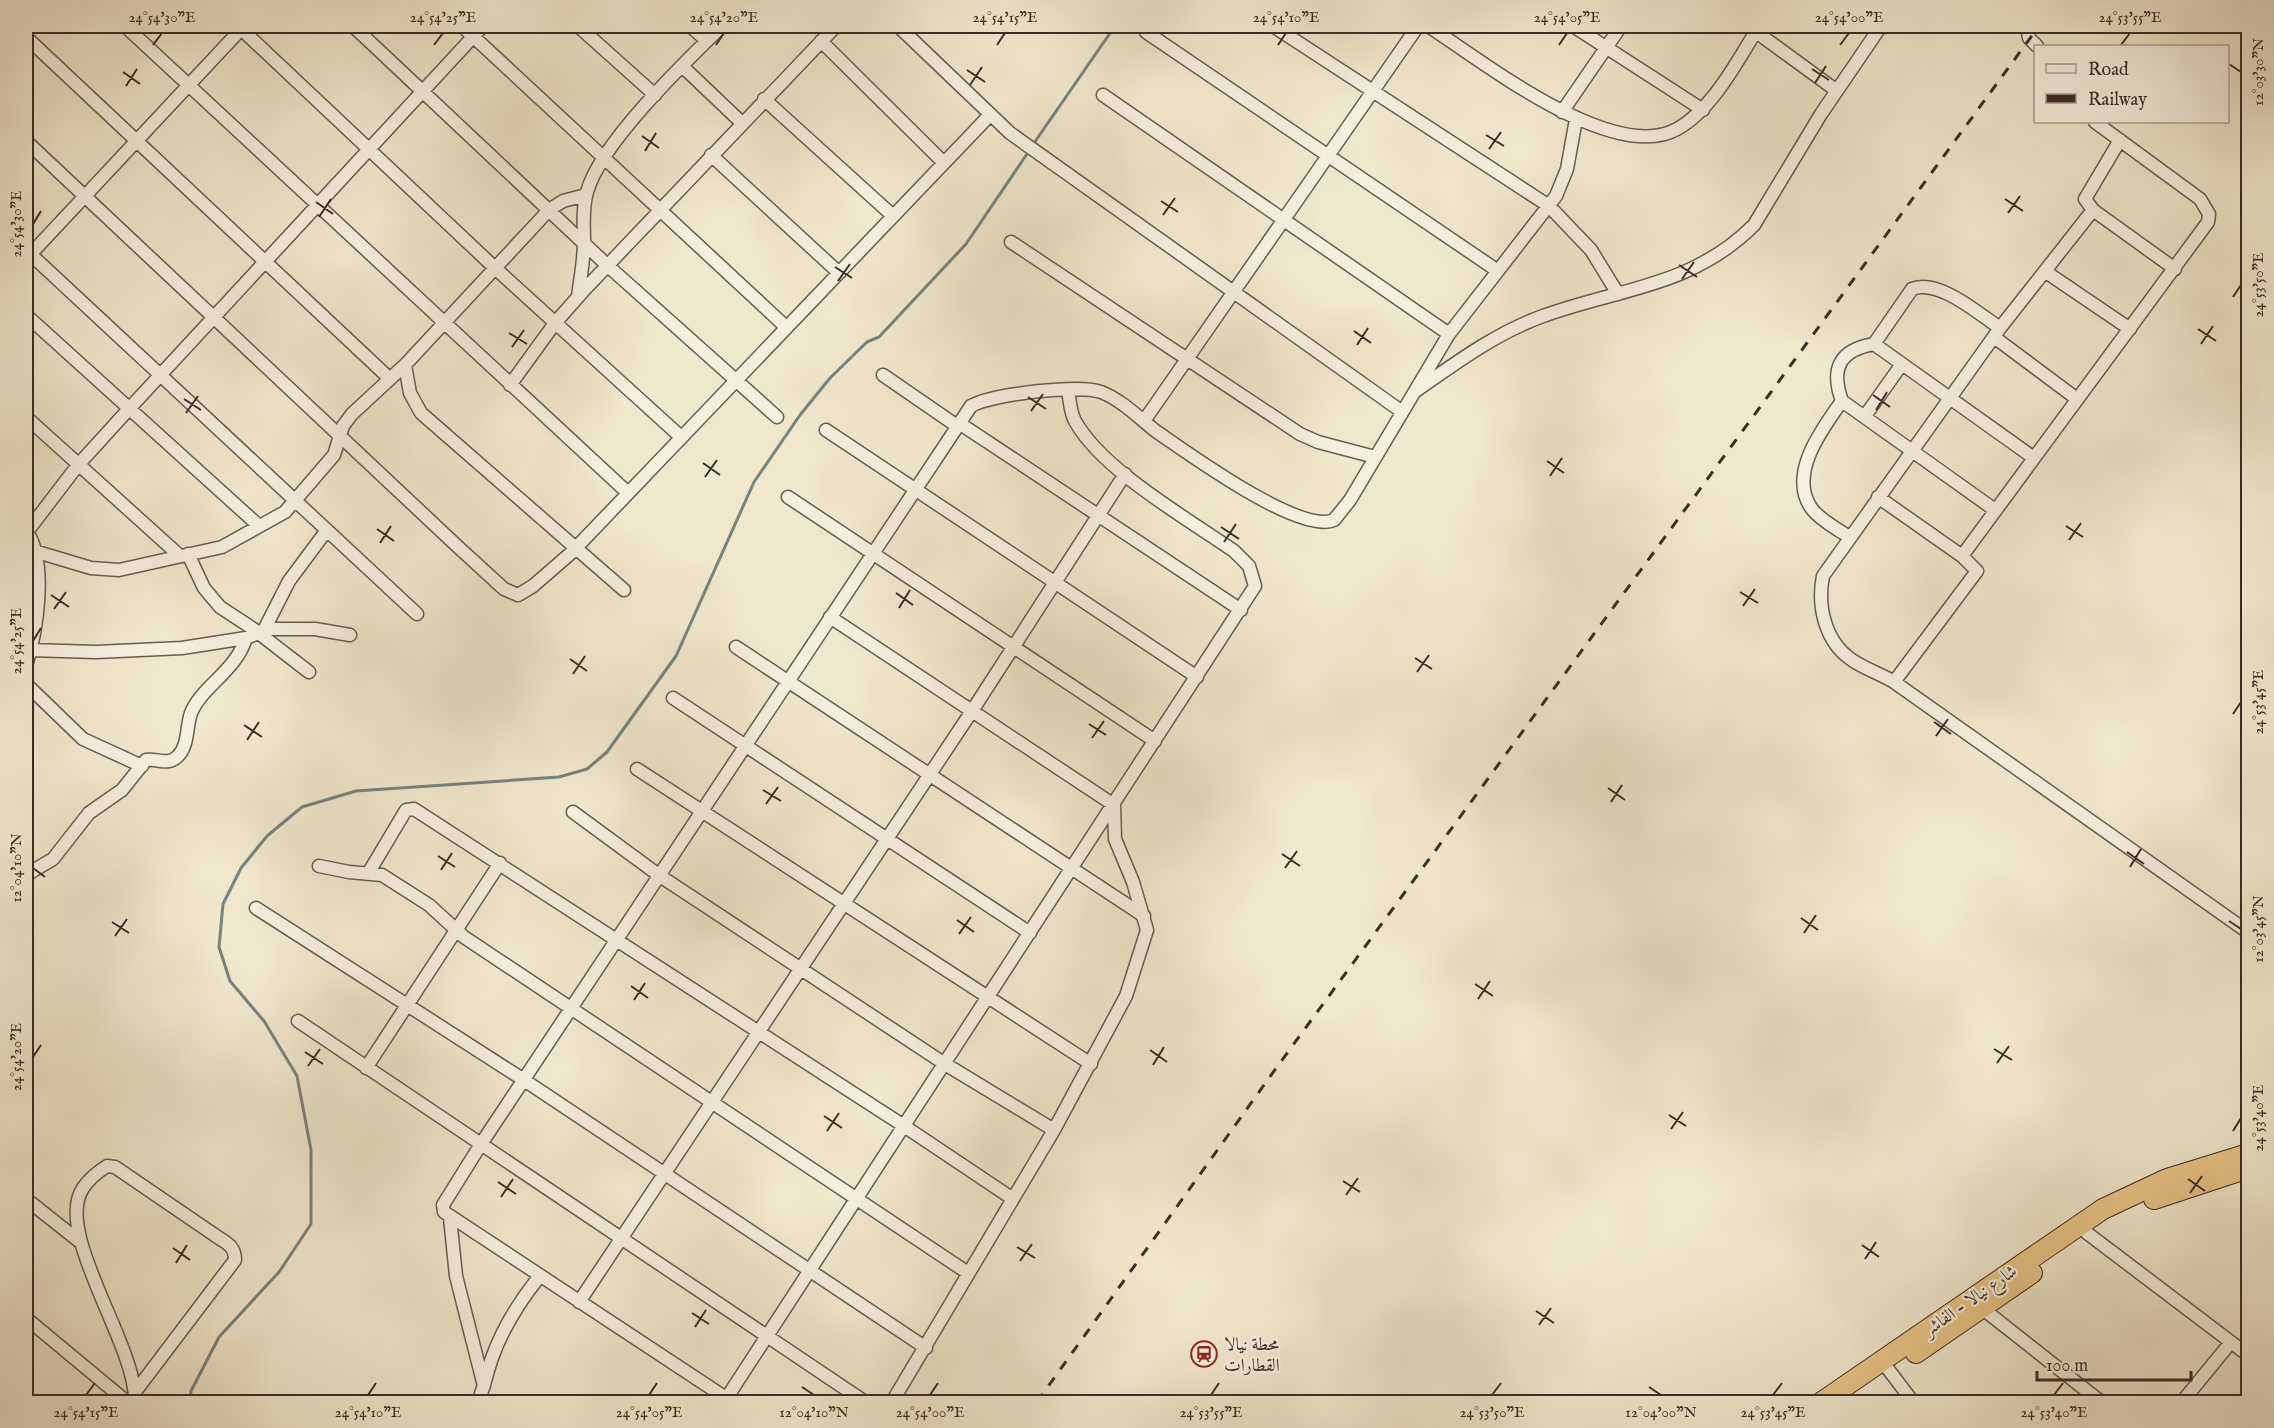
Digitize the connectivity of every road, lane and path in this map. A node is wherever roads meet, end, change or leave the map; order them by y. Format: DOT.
graph roads {
  1 [pos="125,26"];
  2 [pos="353,26"];
  3 [pos="462,26"];
  4 [pos="483,26"];
  5 [pos="578,26"];
  6 [pos="690,26"];
  7 [pos="722,26"];
  8 [pos="836,26"];
  9 [pos="898,26"];
  10 [pos="1273,26"];
  11 [pos="1418,26"];
  12 [pos="1428,26"];
  13 [pos="1573,26"];
  14 [pos="1621,26"];
  15 [pos="1881,26"];
  16 [pos="2027,26"];
  17 [pos="241,27"];
  18 [pos="1754,27"];
  19 [pos="1146,32"];
  20 [pos="473,36"];
  21 [pos="26,37"];
  22 [pos="707,40"];
  23 [pos="821,41"];
  24 [pos="2036,45"];
  25 [pos="1607,48"];
  26 [pos="682,66"];
  27 [pos="189,85"];
  28 [pos="422,90"];
  29 [pos="1837,91"];
  30 [pos="1372,92"];
  31 [pos="655,95"];
  32 [pos="1103,95"];
  33 [pos="764,99"];
  34 [pos="1703,110"];
  35 [pos="1562,112"];
  36 [pos="989,116"];
  37 [pos="1576,119"];
  38 [pos="742,123"];
  39 [pos="2096,123"];
  40 [pos="2120,140"];
  41 [pos="26,141"];
  42 [pos="135,142"];
  43 [pos="369,148"];
  44 [pos="711,155"];
  45 [pos="1328,155"];
  46 [pos="603,159"];
  47 [pos="943,162"];
  48 [pos="586,195"];
  49 [pos="85,196"];
  50 [pos="316,205"];
  51 [pos="1549,206"];
  52 [pos="661,209"];
  53 [pos="549,210"];
  54 [pos="2093,210"];
  55 [pos="892,215"];
  56 [pos="1283,219"];
  57 [pos="584,242"];
  58 [pos="1011,242"];
  59 [pos="27,255"];
  60 [pos="265,260"];
  61 [pos="608,266"];
  62 [pos="495,268"];
  63 [pos="2175,269"];
  64 [pos="1498,271"];
  65 [pos="838,272"];
  66 [pos="2046,272"];
  67 [pos="1234,291"];
  68 [pos="1618,294"];
  69 [pos="578,297"];
  70 [pos="26,315"];
  71 [pos="213,318"];
  72 [pos="555,323"];
  73 [pos="444,324"];
  74 [pos="786,327"];
  75 [pos="2130,329"];
  76 [pos="1997,333"];
  77 [pos="1449,334"];
  78 [pos="1875,344"];
  79 [pos="1187,359"];
  80 [pos="1902,364"];
  81 [pos="405,365"];
  82 [pos="160,374"];
  83 [pos="883,375"];
  84 [pos="389,378"];
  85 [pos="735,380"];
  86 [pos="510,385"];
  87 [pos="1068,390"];
  88 [pos="1411,394"];
  89 [pos="1950,398"];
  90 [pos="2077,399"];
  91 [pos="1842,401"];
  92 [pos="128,410"];
  93 [pos="1401,411"];
  94 [pos="1865,416"];
  95 [pos="26,417"];
  96 [pos="777,417"];
  97 [pos="1144,422"];
  98 [pos="958,425"];
  99 [pos="826,430"];
  100 [pos="340,434"];
  101 [pos="681,437"];
  102 [pos="1912,450"];
  103 [pos="1375,457"];
  104 [pos="2034,458"];
  105 [pos="78,465"];
  106 [pos="1125,474"];
  107 [pos="916,488"];
  108 [pos="628,493"];
  109 [pos="1878,496"];
  110 [pos="788,497"];
  111 [pos="296,501"];
  112 [pos="1995,510"];
  113 [pos="1099,516"];
  114 [pos="258,525"];
  115 [pos="327,530"];
  116 [pos="26,532"];
  117 [pos="1849,537"];
  118 [pos="577,548"];
  119 [pos="34,551"];
  120 [pos="873,553"];
  121 [pos="184,555"];
  122 [pos="1962,556"];
  123 [pos="1056,583"];
  124 [pos="624,590"];
  125 [pos="1241,610"];
  126 [pos="417,614"];
  127 [pos="830,617"];
  128 [pos="30,629"];
  129 [pos="261,631"];
  130 [pos="350,635"];
  131 [pos="246,638"];
  132 [pos="736,647"];
  133 [pos="1014,648"];
  134 [pos="30,650"];
  135 [pos="26,666"];
  136 [pos="309,672"];
  137 [pos="1197,677"];
  138 [pos="788,681"];
  139 [pos="1894,682"];
  140 [pos="26,684"];
  141 [pos="673,698"];
  142 [pos="972,711"];
  143 [pos="1155,741"];
  144 [pos="745,747"];
  145 [pos="142,766"];
  146 [pos="636,769"];
  147 [pos="930,774"];
  148 [pos="1114,805"];
  149 [pos="573,812"];
  150 [pos="702,812"];
  151 [pos="886,840"];
  152 [pos="500,863"];
  153 [pos="320,866"];
  154 [pos="1073,868"];
  155 [pos="369,872"];
  156 [pos="26,875"];
  157 [pos="660,876"];
  158 [pos="844,904"];
  159 [pos="256,908"];
  160 [pos="1144,916"];
  161 [pos="456,931"];
  162 [pos="2248,932"];
  163 [pos="1030,933"];
  164 [pos="617,939"];
  165 [pos="801,968"];
  166 [pos="988,998"];
  167 [pos="408,1005"];
  168 [pos="571,1009"];
  169 [pos="298,1021"];
  170 [pos="759,1032"];
  171 [pos="945,1064"];
  172 [pos="1091,1064"];
  173 [pos="366,1068"];
  174 [pos="524,1080"];
  175 [pos="712,1103"];
  176 [pos="904,1126"];
  177 [pos="1054,1130"];
  178 [pos="482,1144"];
  179 [pos="2248,1154"];
  180 [pos="2248,1168"];
  181 [pos="665,1174"];
  182 [pos="2193,1178"];
  183 [pos="26,1199"];
  184 [pos="856,1199"];
  185 [pos="1013,1199"];
  186 [pos="2122,1206"];
  187 [pos="450,1218"];
  188 [pos="2087,1233"];
  189 [pos="622,1238"];
  190 [pos="79,1241"];
  191 [pos="2050,1252"];
  192 [pos="810,1270"];
  193 [pos="968,1273"];
  194 [pos="539,1276"];
  195 [pos="579,1302"];
  196 [pos="1977,1304"];
  197 [pos="26,1318"];
  198 [pos="768,1335"];
  199 [pos="2231,1342"];
  200 [pos="926,1348"];
  201 [pos="2248,1355"];
  202 [pos="1886,1366"];
  203 [pos="484,1386"];
  204 [pos="132,1399"];
  205 [pos="729,1401"];
  206 [pos="478,1402"];
  207 [pos="865,1402"];
  208 [pos="892,1402"];
  209 [pos="1822,1402"];
  210 [pos="1844,1402"];
  211 [pos="1912,1402"];
  212 [pos="2102,1402"];
  213 [pos="2182,1402"];
  1 -- 27 [label="street"];
  2 -- 28 [label="street"];
  3 -- 20 [label="street"];
  4 -- 20 [label="street"];
  5 -- 31 [label="street"];
  6 -- 22 [label="street"];
  7 -- 22 [label="street"];
  8 -- 23 [label="street"];
  9 -- 36 [label="street"];
  10 -- 30 [label="street"];
  11 -- 30 [label="street"];
  12 -- 35 [label="street"];
  13 -- 25 [label="street"];
  14 -- 25 [label="street"];
  15 -- 29 [label="street"];
  16 -- 24 [label="street"];
  17 -- 27 [label="street"];
  17 -- 43 [label="street"];
  18 -- 29 [label="street"];
  18 -- 34 [label="street"];
  19 -- 45 [label="street"];
  20 -- 28 [label="street"];
  20 -- 46 [label="street"];
  21 -- 42 [label="street"];
  22 -- 26 [label="street"];
  23 -- 33 [label="street"];
  23 -- 47 [label="street"];
  25 -- 34 [label="street"];
  25 -- 35 [label="street"];
  26 -- 31 [label="street"];
  26 -- 38 [label="street"];
  27 -- 42 [label="street"];
  27 -- 50 [label="street"];
  28 -- 43 [label="street"];
  28 -- 53 [label="street"];
  29 -- 68 [label="street"];
  30 -- 45 [label="street"];
  30 -- 51 [label="street"];
  31 -- 46 [label="street"];
  32 -- 56 [label="street"];
  33 -- 38 [label="street"];
  33 -- 55 [label="street"];
  34 -- 37 [label="street"];
  35 -- 37 [label="street"];
  36 -- 47 [label="street"];
  36 -- 67 [label="street"];
  37 -- 51 [label="street"];
  38 -- 44 [label="street"];
  39 -- 40 [label="street"];
  40 -- 54 [label="street"];
  40 -- 63 [label="street"];
  41 -- 49 [label="street"];
  42 -- 49 [label="street"];
  42 -- 60 [label="street"];
  43 -- 50 [label="street"];
  43 -- 62 [label="street"];
  44 -- 52 [label="street"];
  44 -- 65 [label="street"];
  45 -- 56 [label="street"];
  45 -- 64 [label="street"];
  46 -- 48 [label="street"];
  46 -- 52 [label="street"];
  47 -- 55 [label="street"];
  48 -- 53 [label="street"];
  48 -- 57 [label="street"];
  49 -- 59 [label="street"];
  49 -- 71 [label="street"];
  50 -- 60 [label="street"];
  50 -- 73 [label="street"];
  51 -- 64 [label="street"];
  51 -- 68 [label="street"];
  52 -- 61 [label="street"];
  52 -- 74 [label="street"];
  53 -- 57 [label="street"];
  53 -- 62 [label="street"];
  54 -- 63 [label="street"];
  54 -- 66 [label="street"];
  55 -- 65 [label="street"];
  56 -- 67 [label="street"];
  56 -- 77 [label="street"];
  57 -- 61 [label="street"];
  57 -- 69 [label="street"];
  58 -- 79 [label="street"];
  59 -- 82 [label="street"];
  60 -- 71 [label="street"];
  60 -- 84 [label="street"];
  61 -- 69 [label="street"];
  61 -- 85 [label="street"];
  62 -- 72 [label="street"];
  62 -- 73 [label="street"];
  63 -- 75 [label="street"];
  64 -- 77 [label="street"];
  65 -- 74 [label="street"];
  66 -- 75 [label="street"];
  66 -- 76 [label="street"];
  67 -- 79 [label="street"];
  67 -- 93 [label="street"];
  68 -- 88 [label="street"];
  69 -- 72 [label="street"];
  70 -- 92 [label="street"];
  71 -- 82 [label="street"];
  71 -- 100 [label="street"];
  72 -- 86 [label="street"];
  72 -- 101 [label="street"];
  73 -- 81 [label="street"];
  73 -- 86 [label="street"];
  74 -- 85 [label="street"];
  75 -- 90 [label="street"];
  76 -- 78 [label="street"];
  76 -- 89 [label="street"];
  76 -- 90 [label="street"];
  77 -- 88 [label="street"];
  78 -- 80 [label="street"];
  78 -- 91 [label="street"];
  79 -- 97 [label="street"];
  79 -- 103 [label="street"];
  80 -- 89 [label="street"];
  80 -- 94 [label="street"];
  81 -- 84 [label="street"];
  81 -- 118 [label="street"];
  82 -- 92 [label="street"];
  82 -- 111 [label="street"];
  83 -- 98 [label="street"];
  84 -- 100 [label="street"];
  85 -- 96 [label="street"];
  85 -- 101 [label="street"];
  86 -- 108 [label="street"];
  87 -- 97 [label="street"];
  87 -- 98 [label="street"];
  87 -- 106 [label="street"];
  88 -- 93 [label="street"];
  89 -- 102 [label="street"];
  89 -- 104 [label="street"];
  90 -- 104 [label="street"];
  91 -- 94 [label="street"];
  91 -- 117 [label="street"];
  92 -- 105 [label="street"];
  92 -- 114 [label="street"];
  93 -- 103 [label="street"];
  94 -- 102 [label="street"];
  95 -- 105 [label="street"];
  97 -- 103 [label="street"];
  98 -- 107 [label="street"];
  98 -- 113 [label="street"];
  99 -- 107 [label="street"];
  100 -- 111 [label="street"];
  100 -- 118 [label="street"];
  101 -- 108 [label="street"];
  102 -- 109 [label="street"];
  102 -- 112 [label="street"];
  104 -- 112 [label="street"];
  105 -- 116 [label="street"];
  105 -- 121 [label="street"];
  106 -- 113 [label="street"];
  106 -- 125 [label="street"];
  107 -- 120 [label="street"];
  107 -- 123 [label="street"];
  108 -- 118 [label="street"];
  109 -- 117 [label="street"];
  109 -- 122 [label="street"];
  110 -- 120 [label="street"];
  111 -- 114 [label="street"];
  111 -- 115 [label="street"];
  112 -- 122 [label="street"];
  113 -- 123 [label="street"];
  113 -- 125 [label="street"];
  114 -- 121 [label="street"];
  115 -- 126 [label="street"];
  115 -- 129 [label="street"];
  116 -- 119 [label="street"];
  117 -- 139 [label="street"];
  118 -- 124 [label="street"];
  119 -- 121 [label="street"];
  119 -- 128 [label="street"];
  120 -- 127 [label="street"];
  120 -- 133 [label="street"];
  121 -- 129 [label="street"];
  122 -- 139 [label="street"];
  123 -- 133 [label="street"];
  123 -- 137 [label="street"];
  125 -- 137 [label="street"];
  127 -- 138 [label="street"];
  127 -- 142 [label="street"];
  128 -- 134 [label="street"];
  129 -- 130 [label="street"];
  129 -- 131 [label="street"];
  129 -- 136 [label="street"];
  131 -- 134 [label="street"];
  131 -- 145 [label="street"];
  132 -- 138 [label="street"];
  133 -- 142 [label="street"];
  133 -- 143 [label="street"];
  134 -- 135 [label="street"];
  137 -- 143 [label="street"];
  138 -- 144 [label="street"];
  138 -- 147 [label="street"];
  139 -- 162 [label="street"];
  140 -- 145 [label="street"];
  141 -- 144 [label="street"];
  142 -- 147 [label="street"];
  142 -- 148 [label="street"];
  143 -- 148 [label="street"];
  144 -- 150 [label="street"];
  144 -- 151 [label="street"];
  145 -- 156 [label="street"];
  146 -- 150 [label="street"];
  147 -- 151 [label="street"];
  147 -- 154 [label="street"];
  148 -- 154 [label="street"];
  148 -- 160 [label="street"];
  149 -- 157 [label="street"];
  150 -- 157 [label="street"];
  150 -- 158 [label="street"];
  151 -- 158 [label="street"];
  151 -- 163 [label="street"];
  152 -- 155 [label="street"];
  152 -- 161 [label="street"];
  152 -- 164 [label="street"];
  153 -- 155 [label="street"];
  154 -- 160 [label="street"];
  154 -- 163 [label="street"];
  155 -- 161 [label="street"];
  157 -- 164 [label="street"];
  157 -- 165 [label="street"];
  158 -- 165 [label="street"];
  158 -- 166 [label="street"];
  159 -- 167 [label="street"];
  160 -- 172 [label="street"];
  161 -- 167 [label="street"];
  161 -- 168 [label="street"];
  163 -- 166 [label="street"];
  164 -- 168 [label="street"];
  164 -- 170 [label="street"];
  165 -- 170 [label="street"];
  165 -- 171 [label="street"];
  166 -- 171 [label="street"];
  166 -- 172 [label="street"];
  167 -- 173 [label="street"];
  167 -- 174 [label="street"];
  168 -- 174 [label="street"];
  168 -- 175 [label="street"];
  169 -- 173 [label="street"];
  170 -- 175 [label="street"];
  170 -- 176 [label="street"];
  171 -- 176 [label="street"];
  171 -- 177 [label="street"];
  172 -- 177 [label="street"];
  173 -- 178 [label="street"];
  174 -- 178 [label="street"];
  174 -- 181 [label="street"];
  175 -- 181 [label="street"];
  175 -- 184 [label="street"];
  176 -- 184 [label="street"];
  176 -- 185 [label="street"];
  177 -- 185 [label="street"];
  178 -- 187 [label="street"];
  178 -- 189 [label="street"];
  179 -- 182 [label="highway"];
  180 -- 182 [label="highway"];
  181 -- 189 [label="street"];
  181 -- 192 [label="street"];
  182 -- 186 [label="highway"];
  183 -- 190 [label="street"];
  184 -- 192 [label="street"];
  184 -- 193 [label="street"];
  185 -- 193 [label="street"];
  186 -- 188 [label="highway, شارع نيالا - الفاشر"];
  186 -- 191 [label="highway, شارع نيالا - الفاشر"];
  187 -- 194 [label="street"];
  187 -- 203 [label="street"];
  188 -- 191 [label="highway, شارع نيالا - الفاشر"];
  188 -- 199 [label="street"];
  189 -- 195 [label="street"];
  189 -- 198 [label="street"];
  190 -- 204 [label="street"];
  190 -- 204 [label="street"];
  191 -- 196 [label="highway, شارع نيالا - الفاشر"];
  192 -- 198 [label="street"];
  192 -- 200 [label="street"];
  193 -- 200 [label="street"];
  194 -- 195 [label="street"];
  194 -- 203 [label="street"];
  195 -- 205 [label="street"];
  196 -- 202 [label="highway, شارع نيالا - الفاشر"];
  196 -- 212 [label="street"];
  197 -- 204 [label="street"];
  198 -- 205 [label="street"];
  198 -- 207 [label="street"];
  199 -- 201 [label="street"];
  199 -- 213 [label="street"];
  200 -- 208 [label="street"];
  202 -- 209 [label="highway, شارع نيالا - الفاشر"];
  202 -- 210 [label="highway, شارع نيالا - الفاشر"];
  202 -- 211 [label="street"];
  203 -- 206 [label="street"];
}
